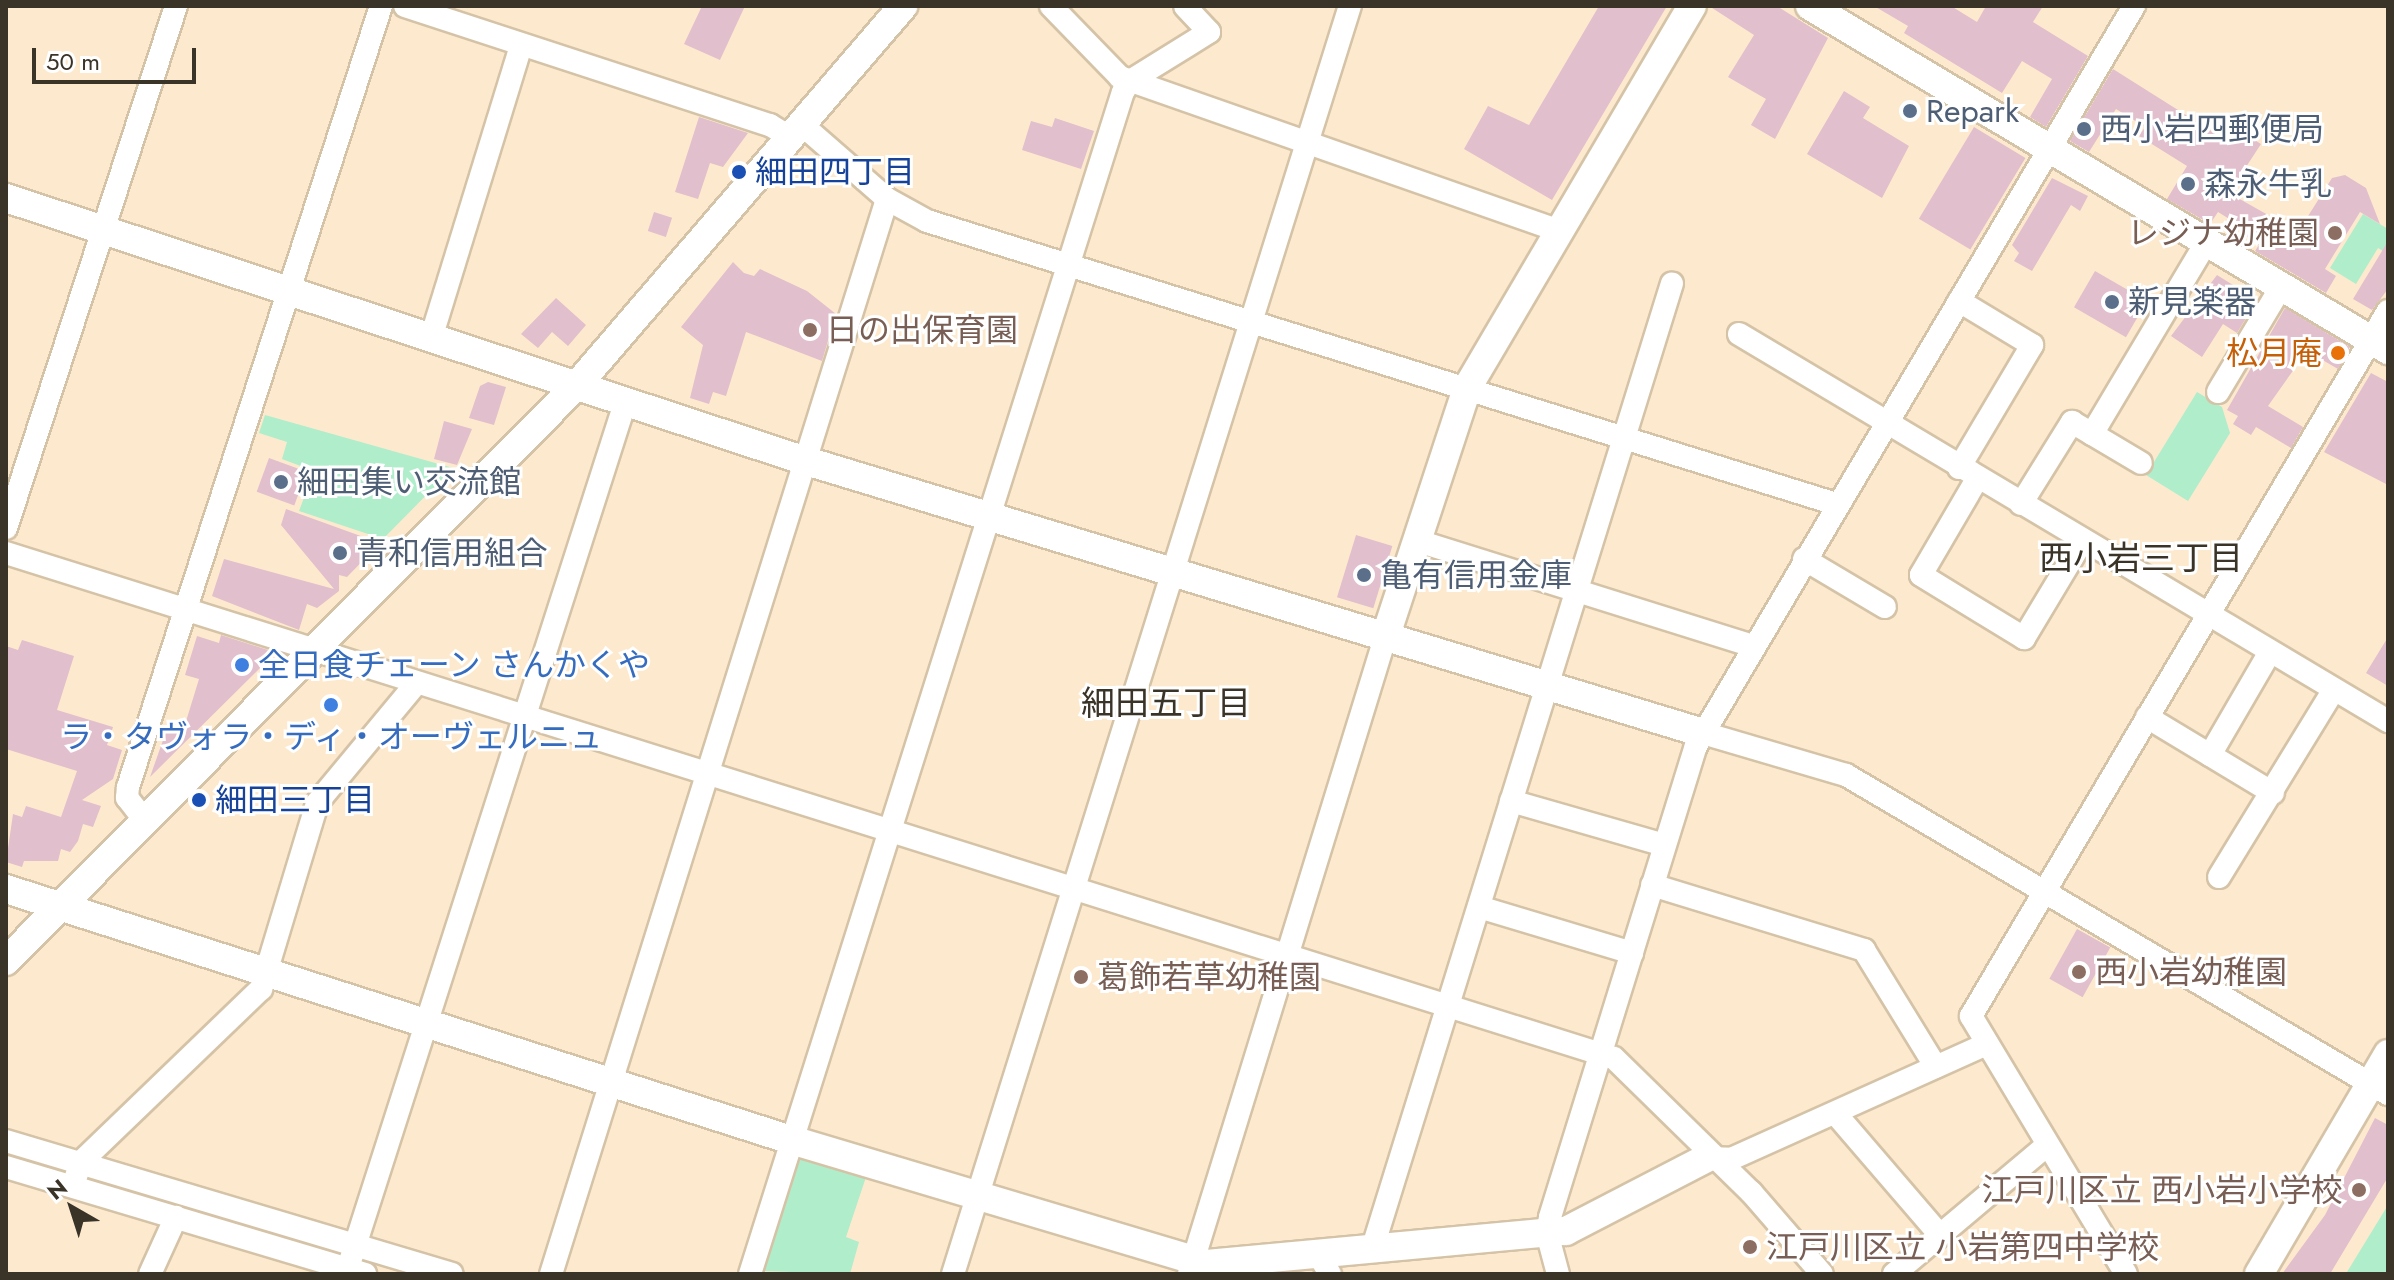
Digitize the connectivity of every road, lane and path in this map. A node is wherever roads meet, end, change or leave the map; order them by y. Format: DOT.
graph roads {
  1 [pos="176,6"];
  2 [pos="381,6"];
  3 [pos="405,6"];
  4 [pos="903,6"];
  5 [pos="1051,6"];
  6 [pos="1185,6"];
  7 [pos="1350,6"];
  8 [pos="1692,6"];
  9 [pos="1810,6"];
  10 [pos="2134,6"];
  11 [pos="521,45"];
  12 [pos="1130,81"];
  13 [pos="794,130"];
  14 [pos="1309,143"];
  15 [pos="2050,149"];
  16 [pos="6,198"];
  17 [pos="887,199"];
  18 [pos="101,229"];
  19 [pos="1559,231"];
  20 [pos="2206,243"];
  21 [pos="1068,265"];
  22 [pos="1672,283"];
  23 [pos="2281,287"];
  24 [pos="290,288"];
  25 [pos="1959,301"];
  26 [pos="2388,311"];
  27 [pos="1253,320"];
  28 [pos="1739,334"];
  29 [pos="432,335"];
  30 [pos="2380,345"];
  31 [pos="578,384"];
  32 [pos="1467,388"];
  33 [pos="2218,392"];
  34 [pos="626,400"];
  35 [pos="1885,425"];
  36 [pos="2092,434"];
  37 [pos="1628,437"];
  38 [pos="803,460"];
  39 [pos="2141,463"];
  40 [pos="1968,473"];
  41 [pos="1836,504"];
  42 [pos="2021,504"];
  43 [pos="989,515"];
  44 [pos="6,528"];
  45 [pos="2083,540"];
  46 [pos="1418,541"];
  47 [pos="6,553"];
  48 [pos="1804,559"];
  49 [pos="1176,574"];
  50 [pos="1577,592"];
  51 [pos="1885,607"];
  52 [pos="185,610"];
  53 [pos="2207,615"];
  54 [pos="1385,638"];
  55 [pos="1753,646"];
  56 [pos="2270,652"];
  57 [pos="318,654"];
  58 [pos="415,685"];
  59 [pos="1547,686"];
  60 [pos="2334,689"];
  61 [pos="2147,717"];
  62 [pos="525,718"];
  63 [pos="2388,721"];
  64 [pos="1703,733"];
  65 [pos="2210,755"];
  66 [pos="707,775"];
  67 [pos="2273,793"];
  68 [pos="1511,801"];
  69 [pos="146,822"];
  70 [pos="890,833"];
  71 [pos="1664,845"];
  72 [pos="2219,877"];
  73 [pos="1652,885"];
  74 [pos="6,889"];
  75 [pos="1072,889"];
  76 [pos="2045,890"];
  77 [pos="59,906"];
  78 [pos="1479,907"];
  79 [pos="1632,953"];
  80 [pos="1285,957"];
  81 [pos="6,961"];
  82 [pos="269,973"];
  83 [pos="1449,1006"];
  84 [pos="428,1024"];
  85 [pos="1987,1044"];
  86 [pos="1601,1054"];
  87 [pos="2388,1054"];
  88 [pos="1936,1067"];
  89 [pos="610,1082"];
  90 [pos="2379,1089"];
  91 [pos="1835,1113"];
  92 [pos="788,1139"];
  93 [pos="6,1141"];
  94 [pos="2046,1146"];
  95 [pos="1713,1158"];
  96 [pos="81,1162"];
  97 [pos="6,1167"];
  98 [pos="73,1186"];
  99 [pos="977,1197"];
  100 [pos="176,1217"];
  101 [pos="1547,1233"];
  102 [pos="1940,1235"];
  103 [pos="360,1244"];
  104 [pos="1372,1250"];
  105 [pos="1324,1264"];
  106 [pos="1190,1268"];
  107 [pos="353,1272"];
  108 [pos="150,1274"];
  109 [pos="452,1274"];
  110 [pos="551,1274"];
  111 [pos="750,1274"];
  112 [pos="953,1274"];
  113 [pos="1558,1274"];
  114 [pos="1822,1274"];
  115 [pos="1894,1274"];
  116 [pos="2126,1274"];
  117 [pos="2259,1274"];
  1 -- 18 [label="street"];
  2 -- 24 [label="street"];
  3 -- 11 [label="street"];
  4 -- 13 [label="street"];
  5 -- 12 [label="street"];
  6 -- 12 [label="street"];
  7 -- 14 [label="street"];
  8 -- 19 [label="street"];
  9 -- 15 [label="street"];
  10 -- 15 [label="street"];
  11 -- 13 [label="street"];
  11 -- 29 [label="street"];
  12 -- 14 [label="street"];
  12 -- 21 [label="street"];
  13 -- 17 [label="street"];
  13 -- 31 [label="street"];
  14 -- 19 [label="street"];
  14 -- 27 [label="street"];
  15 -- 20 [label="street"];
  15 -- 25 [label="street"];
  16 -- 18 [label="street"];
  17 -- 21 [label="street"];
  17 -- 38 [label="street"];
  18 -- 24 [label="street"];
  18 -- 44 [label="street"];
  19 -- 32 [label="street"];
  20 -- 23 [label="street"];
  20 -- 36 [label="street"];
  21 -- 27 [label="street"];
  21 -- 43 [label="street"];
  22 -- 37 [label="street"];
  23 -- 30 [label="street"];
  23 -- 33 [label="street"];
  24 -- 29 [label="street"];
  24 -- 52 [label="street"];
  25 -- 35 [label="street"];
  25 -- 40 [label="street"];
  26 -- 30 [label="street"];
  27 -- 32 [label="street"];
  27 -- 49 [label="street"];
  28 -- 35 [label="street"];
  29 -- 31 [label="street"];
  30 -- 53 [label="street"];
  31 -- 34 [label="street"];
  31 -- 57 [label="street"];
  32 -- 37 [label="street"];
  32 -- 46 [label="street"];
  34 -- 38 [label="street"];
  34 -- 62 [label="street"];
  35 -- 40 [label="street"];
  35 -- 41 [label="street"];
  36 -- 39 [label="street"];
  36 -- 42 [label="street"];
  37 -- 41 [label="street"];
  37 -- 50 [label="street"];
  38 -- 43 [label="street"];
  38 -- 66 [label="street"];
  40 -- 42 [label="street"];
  40 -- 45 [label="street"];
  41 -- 48 [label="street"];
  42 -- 45 [label="street"];
  43 -- 49 [label="street"];
  43 -- 70 [label="street"];
  45 -- 53 [label="street"];
  46 -- 50 [label="street"];
  46 -- 54 [label="street"];
  47 -- 52 [label="street"];
  48 -- 51 [label="street"];
  48 -- 55 [label="street"];
  49 -- 54 [label="street"];
  49 -- 75 [label="street"];
  50 -- 55 [label="street"];
  50 -- 59 [label="street"];
  52 -- 57 [label="street"];
  52 -- 69 [label="street"];
  53 -- 56 [label="street"];
  53 -- 61 [label="street"];
  54 -- 59 [label="street"];
  54 -- 80 [label="street"];
  55 -- 64 [label="street"];
  56 -- 60 [label="street"];
  56 -- 65 [label="street"];
  57 -- 58 [label="street"];
  57 -- 69 [label="street"];
  58 -- 62 [label="street"];
  58 -- 82 [label="street"];
  59 -- 64 [label="street"];
  59 -- 68 [label="street"];
  60 -- 63 [label="street"];
  60 -- 67 [label="street"];
  61 -- 65 [label="street"];
  61 -- 76 [label="street"];
  62 -- 66 [label="street"];
  62 -- 84 [label="street"];
  64 -- 71 [label="street"];
  64 -- 76 [label="street"];
  65 -- 67 [label="street"];
  66 -- 70 [label="street"];
  66 -- 89 [label="street"];
  67 -- 72 [label="street"];
  68 -- 71 [label="street"];
  68 -- 78 [label="street"];
  69 -- 77 [label="street"];
  70 -- 75 [label="street"];
  70 -- 92 [label="street"];
  71 -- 73 [label="street"];
  73 -- 79 [label="street"];
  73 -- 88 [label="street"];
  74 -- 77 [label="street"];
  75 -- 80 [label="street"];
  75 -- 99 [label="street"];
  76 -- 85 [label="street"];
  76 -- 90 [label="street"];
  77 -- 81 [label="street"];
  77 -- 82 [label="street"];
  78 -- 79 [label="street"];
  78 -- 83 [label="street"];
  79 -- 86 [label="street"];
  80 -- 83 [label="street"];
  80 -- 106 [label="street"];
  82 -- 84 [label="street"];
  82 -- 96 [label="street"];
  83 -- 86 [label="street"];
  83 -- 104 [label="street"];
  84 -- 89 [label="street"];
  84 -- 103 [label="street"];
  85 -- 88 [label="street"];
  85 -- 94 [label="street"];
  86 -- 95 [label="street"];
  86 -- 101 [label="street"];
  87 -- 90 [label="street"];
  88 -- 91 [label="street"];
  89 -- 92 [label="street"];
  89 -- 110 [label="street"];
  90 -- 117 [label="street"];
  91 -- 95 [label="street"];
  91 -- 102 [label="street"];
  92 -- 99 [label="street"];
  92 -- 111 [label="street"];
  93 -- 96 [label="street"];
  94 -- 102 [label="street"];
  94 -- 116 [label="street"];
  95 -- 101 [label="street"];
  95 -- 114 [label="street"];
  96 -- 98 [label="street"];
  96 -- 103 [label="street"];
  97 -- 98 [label="street"];
  98 -- 100 [label="street"];
  99 -- 106 [label="street"];
  99 -- 112 [label="street"];
  100 -- 107 [label="street"];
  100 -- 108 [label="street"];
  101 -- 104 [label="street"];
  101 -- 113 [label="street"];
  102 -- 115 [label="street"];
  103 -- 107 [label="street"];
  103 -- 109 [label="street"];
  104 -- 105 [label="street"];
  105 -- 106 [label="street"];
}
